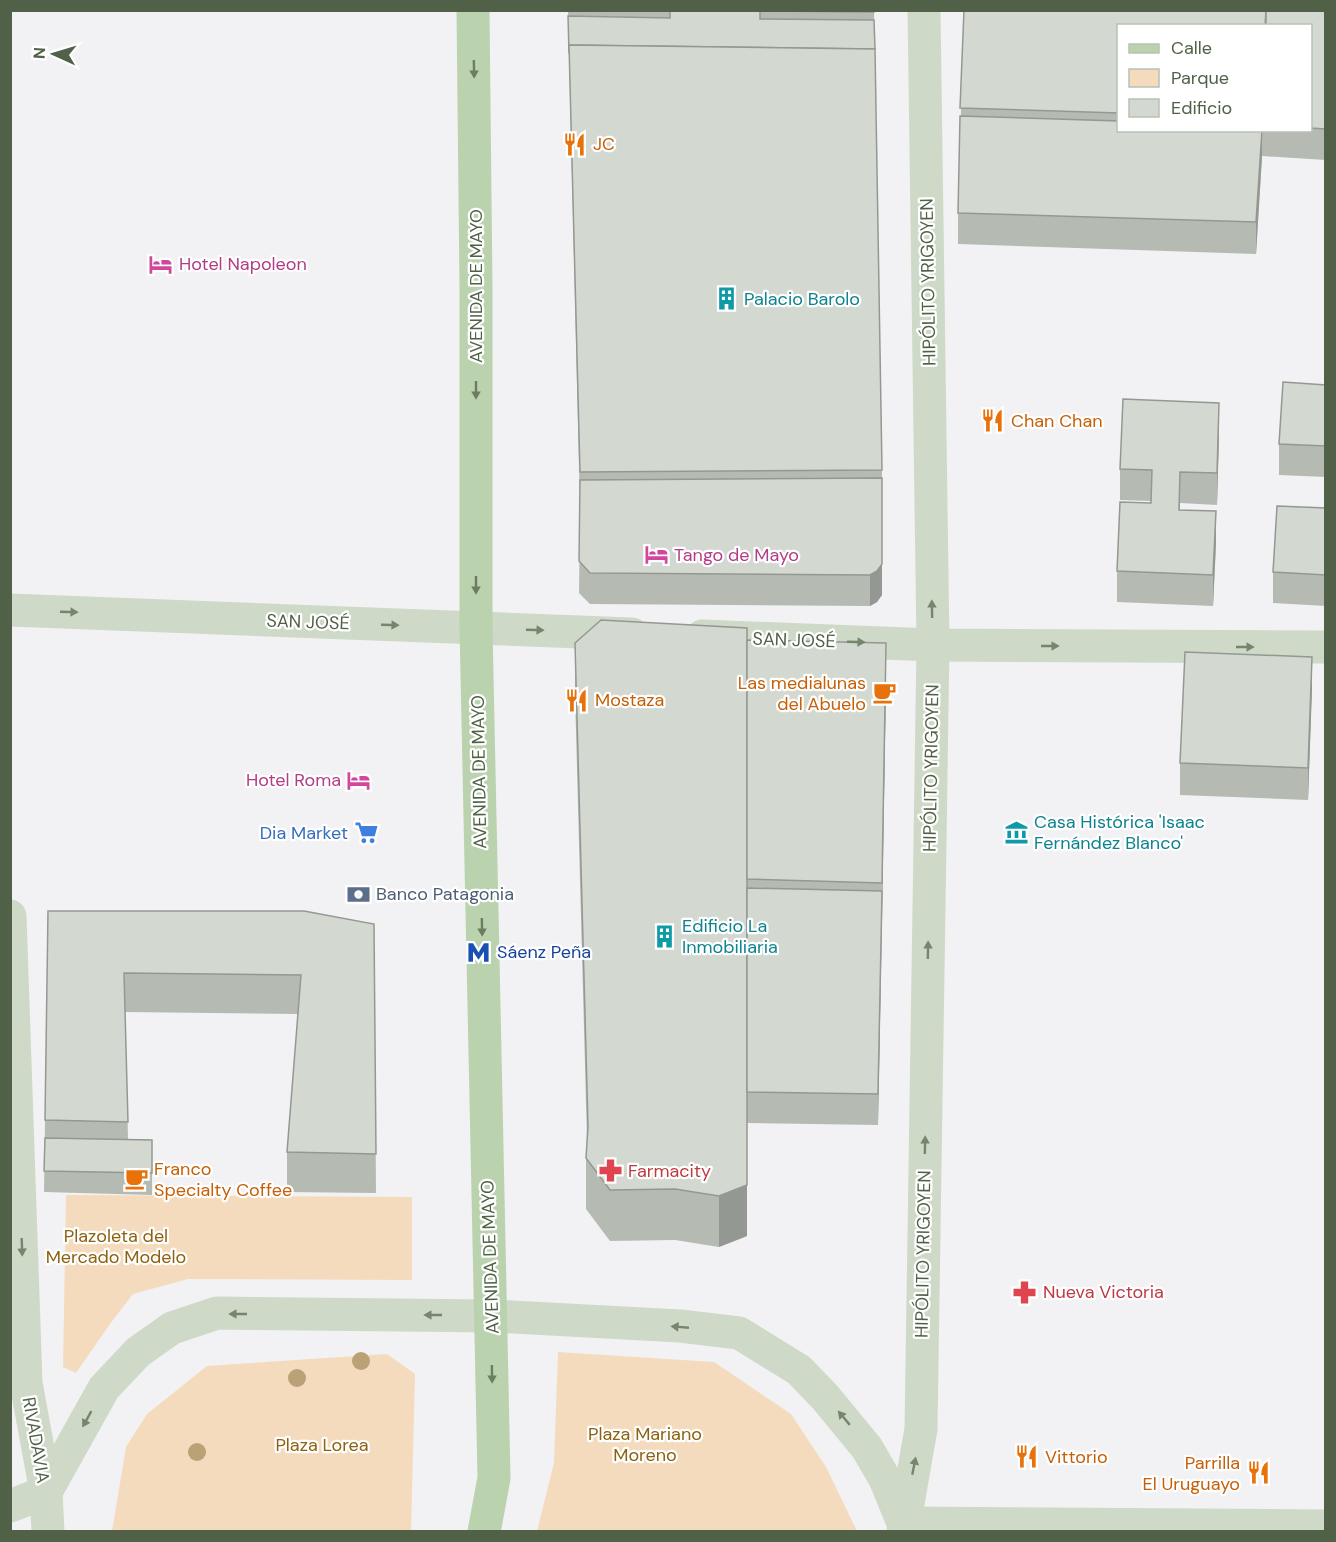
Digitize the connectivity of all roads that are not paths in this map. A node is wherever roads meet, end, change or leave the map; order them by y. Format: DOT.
graph roads {
  1 [pos="473,10"];
  2 [pos="924,10"];
  3 [pos="10,610"];
  4 [pos="476,628"];
  5 [pos="933,645"];
  6 [pos="1326,647"];
  7 [pos="10,916"];
  8 [pos="492,1316"];
  9 [pos="46,1492"];
  10 [pos="10,1506"];
  11 [pos="1326,1526"];
  12 [pos="903,1527"];
  13 [pos="48,1532"];
  14 [pos="484,1532"];
  1 -- 4 [label="main road, AVENIDA DE MAYO, one-way"];
  5 -- 2 [label="street, HIPÓLITO YRIGOYEN, one-way"];
  3 -- 4 [label="street, SAN JOSÉ, one-way"];
  4 -- 5 [label="street, SAN JOSÉ, one-way"];
  4 -- 8 [label="main road, AVENIDA DE MAYO, one-way"];
  5 -- 6 [label="street, SAN JOSÉ, one-way"];
  12 -- 5 [label="street, HIPÓLITO YRIGOYEN, one-way"];
  7 -- 9 [label="street, RIVADAVIA, one-way"];
  8 -- 9 [label="street, one-way"];
  12 -- 8 [label="street, one-way"];
  8 -- 14 [label="main road, AVENIDA DE MAYO, one-way"];
  9 -- 10 [label="street"];
  9 -- 13 [label="street, RIVADAVIA"];
  11 -- 12 [label="street"];
}
